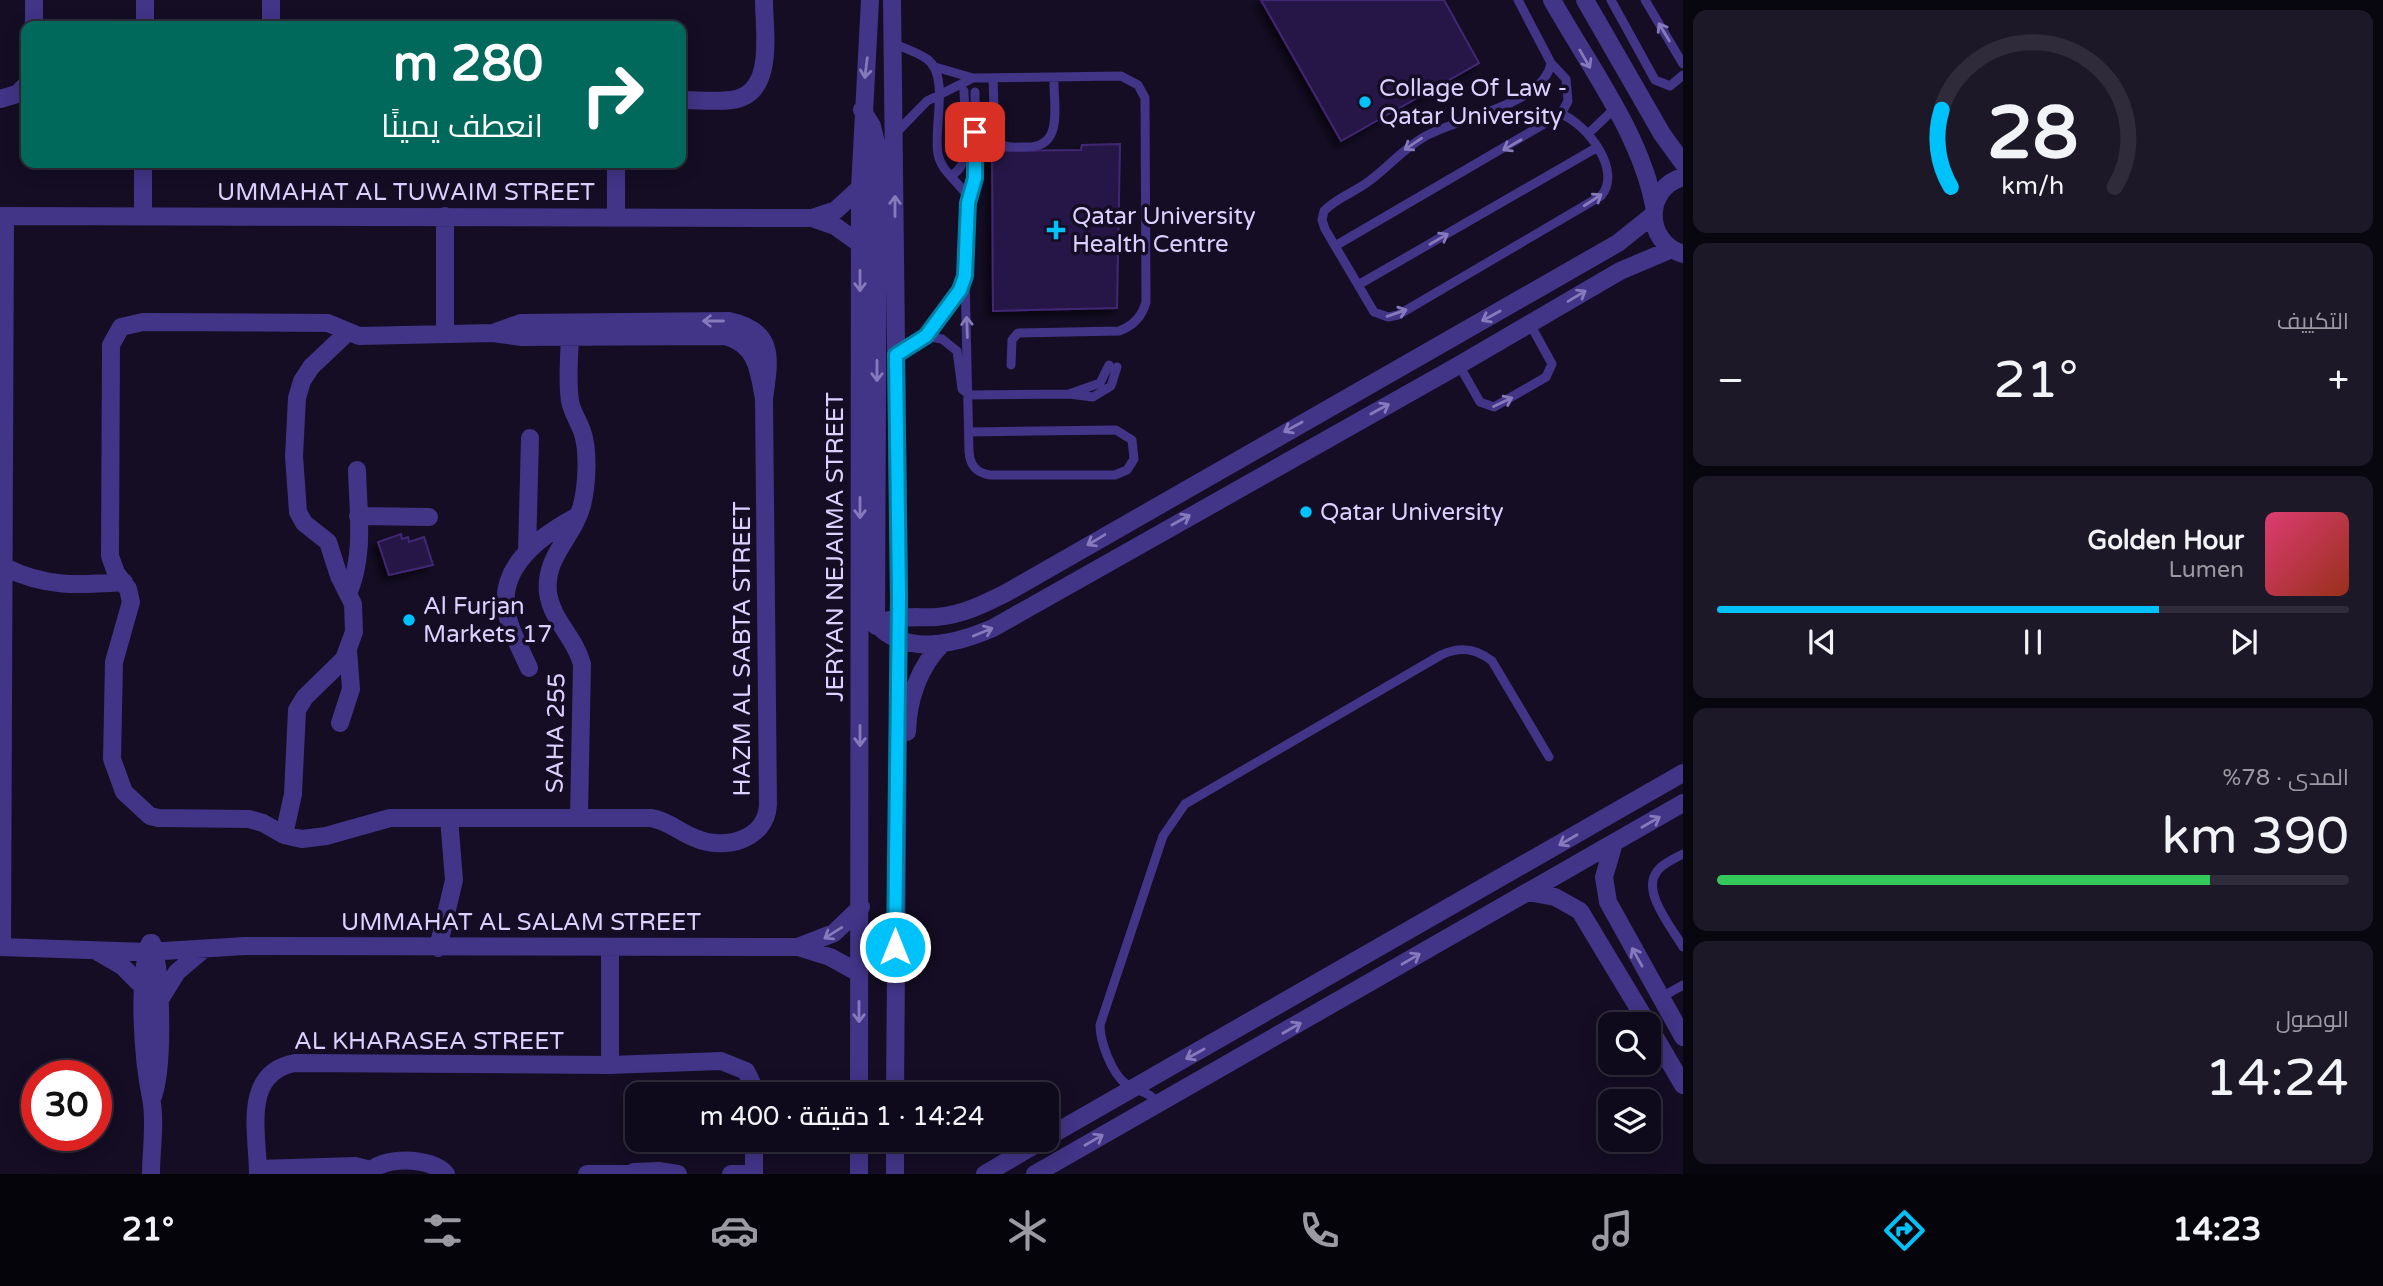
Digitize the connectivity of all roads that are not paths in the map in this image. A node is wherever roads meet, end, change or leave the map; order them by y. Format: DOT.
graph roads {
  1 [pos="34,0"];
  2 [pos="145,0"];
  3 [pos="271,0"];
  4 [pos="764,0"];
  5 [pos="870,0"];
  6 [pos="892,0"];
  7 [pos="1518,0"];
  8 [pos="1552,0"];
  9 [pos="1585,0"];
  10 [pos="1611,0"];
  11 [pos="1645,0"];
  12 [pos="34,21"];
  13 [pos="145,21"];
  14 [pos="271,21"];
  15 [pos="892,43"];
  16 [pos="1552,63"];
  17 [pos="1683,64"];
  18 [pos="935,67"];
  19 [pos="1683,75"];
  20 [pos="1054,77"];
  21 [pos="973,78"];
  22 [pos="993,78"];
  23 [pos="21,90"];
  24 [pos="964,91"];
  25 [pos="975,92"];
  26 [pos="939,94"];
  27 [pos="0,99"];
  28 [pos="686,100"];
  29 [pos="1614,109"];
  30 [pos="862,110"];
  31 [pos="1561,114"];
  32 [pos="895,134"];
  33 [pos="1588,134"];
  34 [pos="1596,148"];
  35 [pos="970,152"];
  36 [pos="1683,163"];
  37 [pos="143,168"];
  38 [pos="616,168"];
  39 [pos="952,175"];
  40 [pos="1683,177"];
  41 [pos="860,188"];
  42 [pos="969,199"];
  43 [pos="1653,211"];
  44 [pos="2,216"];
  45 [pos="143,216"];
  46 [pos="445,216"];
  47 [pos="617,217"];
  48 [pos="812,218"];
  49 [pos="860,244"];
  50 [pos="1335,246"];
  51 [pos="1679,253"];
  52 [pos="965,276"];
  53 [pos="1358,285"];
  54 [pos="1534,292"];
  55 [pos="1548,313"];
  56 [pos="1530,324"];
  57 [pos="599,329"];
  58 [pos="348,332"];
  59 [pos="493,333"];
  60 [pos="445,334"];
  61 [pos="926,336"];
  62 [pos="570,337"];
  63 [pos="896,355"];
  64 [pos="1011,365"];
  65 [pos="1459,365"];
  66 [pos="1113,366"];
  67 [pos="969,395"];
  68 [pos="969,432"];
  69 [pos="530,438"];
  70 [pos="356,470"];
  71 [pos="2,475"];
  72 [pos="1142,512"];
  73 [pos="358,516"];
  74 [pos="579,516"];
  75 [pos="429,517"];
  76 [pos="1154,534"];
  77 [pos="527,552"];
  78 [pos="5,567"];
  79 [pos="124,582"];
  80 [pos="348,594"];
  81 [pos="860,597"];
  82 [pos="898,617"];
  83 [pos="876,626"];
  84 [pos="897,640"];
  85 [pos="943,643"];
  86 [pos="348,650"];
  87 [pos="860,650"];
  88 [pos="529,668"];
  89 [pos="340,723"];
  90 [pos="1549,757"];
  91 [pos="1676,777"];
  92 [pos="1683,803"];
  93 [pos="579,816"];
  94 [pos="449,818"];
  95 [pos="895,820"];
  96 [pos="284,835"];
  97 [pos="1614,843"];
  98 [pos="1683,854"];
  99 [pos="1528,892"];
  100 [pos="861,906"];
  101 [pos="245,946"];
  102 [pos="1,947"];
  103 [pos="57,947"];
  104 [pos="438,947"];
  105 [pos="610,947"];
  106 [pos="798,947"];
  107 [pos="1683,947"];
  108 [pos="151,948"];
  109 [pos="95,950"];
  110 [pos="203,950"];
  111 [pos="1339,972"];
  112 [pos="859,973"];
  113 [pos="1683,985"];
  114 [pos="144,988"];
  115 [pos="1351,993"];
  116 [pos="1660,998"];
  117 [pos="159,1001"];
  118 [pos="1641,1012"];
  119 [pos="1681,1031"];
  120 [pos="1661,1047"];
  121 [pos="688,1064"];
  122 [pos="610,1065"];
  123 [pos="741,1082"];
  124 [pos="753,1082"];
  125 [pos="859,1082"];
  126 [pos="895,1082"];
  127 [pos="1683,1085"];
  128 [pos="1134,1088"];
  129 [pos="152,1099"];
  130 [pos="1158,1104"];
  131 [pos="1059,1131"];
  132 [pos="754,1152"];
  133 [pos="859,1152"];
  134 [pos="895,1152"];
  135 [pos="1023,1152"];
  136 [pos="258,1171"];
  137 [pos="369,1172"];
  138 [pos="638,1173"];
  139 [pos="151,1174"];
  140 [pos="446,1174"];
  141 [pos="587,1174"];
  142 [pos="678,1174"];
  143 [pos="731,1174"];
  144 [pos="754,1174"];
  145 [pos="859,1174"];
  146 [pos="895,1174"];
  147 [pos="985,1174"];
  148 [pos="1035,1174"];
  1 -- 12 [label="street"];
  2 -- 13 [label="street"];
  3 -- 14 [label="street"];
  4 -- 28 [label="street"];
  5 -- 30 [label="street, JERYAN NEJAIMA STREET, one-way"];
  6 -- 15 [label="street"];
  7 -- 16 [label="lane"];
  8 -- 29 [label="street, one-way"];
  9 -- 36 [label="street"];
  10 -- 19 [label="lane"];
  17 -- 11 [label="lane, one-way"];
  15 -- 18 [label="lane"];
  15 -- 32 [label="street"];
  16 -- 31 [label="lane"];
  16 -- 50 [label="lane, one-way"];
  18 -- 21 [label="lane"];
  18 -- 26 [label="lane"];
  20 -- 22 [label="lane"];
  20 -- 22 [label="lane"];
  20 -- 64 [label="lane"];
  21 -- 22 [label="lane"];
  21 -- 26 [label="lane"];
  23 -- 27 [label="street"];
  24 -- 35 [label="lane"];
  25 -- 35 [label="lane"];
  26 -- 32 [label="lane"];
  26 -- 39 [label="lane"];
  29 -- 33 [label="lane"];
  29 -- 43 [label="street"];
  30 -- 41 [label="street, JERYAN NEJAIMA STREET"];
  30 -- 83 [label="street, one-way"];
  31 -- 33 [label="lane"];
  31 -- 50 [label="lane, one-way"];
  63 -- 32 [label="street, one-way"];
  33 -- 34 [label="lane"];
  53 -- 34 [label="lane, one-way"];
  53 -- 34 [label="lane, one-way"];
  35 -- 39 [label="lane"];
  35 -- 42 [label="lane"];
  37 -- 45 [label="street"];
  38 -- 47 [label="street"];
  39 -- 42 [label="lane"];
  40 -- 43 [label="street"];
  41 -- 48 [label="street, UMMAHAT AL TUWAIM STREET"];
  41 -- 49 [label="street, JERYAN NEJAIMA STREET"];
  42 -- 52 [label="lane"];
  43 -- 51 [label="street"];
  43 -- 54 [label="street"];
  44 -- 45 [label="street, UMMAHAT AL TUWAIM STREET"];
  44 -- 71 [label="street"];
  45 -- 46 [label="street, UMMAHAT AL TUWAIM STREET"];
  46 -- 47 [label="street, UMMAHAT AL TUWAIM STREET"];
  46 -- 60 [label="street"];
  47 -- 48 [label="street, UMMAHAT AL TUWAIM STREET"];
  48 -- 49 [label="street, UMMAHAT AL TUWAIM STREET"];
  49 -- 81 [label="street, JERYAN NEJAIMA STREET, one-way"];
  50 -- 53 [label="lane"];
  55 -- 51 [label="street, one-way"];
  52 -- 61 [label="lane"];
  67 -- 52 [label="lane, one-way"];
  54 -- 55 [label="street"];
  54 -- 72 [label="street, one-way"];
  55 -- 56 [label="street"];
  56 -- 65 [label="street"];
  65 -- 56 [label="lane, one-way"];
  57 -- 59 [label="street, HAZM AL SABTA STREET"];
  57 -- 62 [label="street, HAZM AL SABTA STREET"];
  57 -- 93 [label="street, HAZM AL SABTA STREET"];
  58 -- 60 [label="street, HAZM AL SABTA STREET"];
  58 -- 79 [label="street, HAZM AL SABTA STREET"];
  58 -- 80 [label="street"];
  59 -- 60 [label="street, HAZM AL SABTA STREET"];
  59 -- 62 [label="street, HAZM AL SABTA STREET"];
  61 -- 63 [label="lane"];
  61 -- 67 [label="lane"];
  62 -- 74 [label="street"];
  63 -- 82 [label="street"];
  76 -- 65 [label="street, one-way"];
  66 -- 67 [label="lane"];
  67 -- 68 [label="lane"];
  68 -- 68 [label="lane"];
  69 -- 77 [label="street"];
  70 -- 73 [label="street"];
  71 -- 78 [label="street"];
  72 -- 76 [label="street"];
  72 -- 82 [label="street, one-way"];
  73 -- 75 [label="street"];
  73 -- 80 [label="street"];
  74 -- 77 [label="street"];
  74 -- 93 [label="street, SAHA 255"];
  85 -- 76 [label="street, one-way"];
  77 -- 88 [label="street"];
  78 -- 79 [label="street"];
  78 -- 102 [label="street"];
  79 -- 96 [label="street, HAZM AL SABTA STREET"];
  80 -- 86 [label="street"];
  81 -- 83 [label="street"];
  81 -- 87 [label="street, JERYAN NEJAIMA STREET"];
  82 -- 83 [label="street"];
  82 -- 84 [label="street"];
  83 -- 84 [label="street"];
  83 -- 87 [label="street"];
  84 -- 85 [label="street"];
  84 -- 95 [label="street"];
  85 -- 95 [label="street"];
  86 -- 89 [label="street"];
  86 -- 96 [label="street"];
  87 -- 100 [label="street, JERYAN NEJAIMA STREET, one-way"];
  90 -- 128 [label="lane"];
  91 -- 92 [label="street"];
  91 -- 111 [label="street, one-way"];
  97 -- 92 [label="street, one-way"];
  93 -- 94 [label="street, HAZM AL SABTA STREET"];
  94 -- 96 [label="street, HAZM AL SABTA STREET"];
  94 -- 104 [label="street"];
  95 -- 126 [label="street"];
  97 -- 99 [label="street"];
  116 -- 97 [label="street, one-way"];
  98 -- 107 [label="lane"];
  115 -- 99 [label="street, one-way"];
  99 -- 118 [label="street"];
  100 -- 106 [label="street, UMMAHAT AL SALAM STREET, one-way"];
  100 -- 112 [label="street, JERYAN NEJAIMA STREET"];
  101 -- 104 [label="street, UMMAHAT AL SALAM STREET"];
  101 -- 108 [label="street, UMMAHAT AL SALAM STREET"];
  101 -- 110 [label="street, UMMAHAT AL SALAM STREET"];
  102 -- 103 [label="street, UMMAHAT AL SALAM STREET"];
  103 -- 108 [label="street, UMMAHAT AL SALAM STREET"];
  103 -- 109 [label="street, UMMAHAT AL SALAM STREET"];
  104 -- 105 [label="street, UMMAHAT AL SALAM STREET"];
  105 -- 106 [label="street, UMMAHAT AL SALAM STREET"];
  105 -- 122 [label="street"];
  106 -- 112 [label="street, UMMAHAT AL SALAM STREET"];
  108 -- 109 [label="street, UMMAHAT AL SALAM STREET"];
  108 -- 110 [label="street, UMMAHAT AL SALAM STREET"];
  108 -- 114 [label="street"];
  108 -- 117 [label="street"];
  109 -- 114 [label="street"];
  110 -- 117 [label="street"];
  111 -- 115 [label="street"];
  111 -- 128 [label="street, one-way"];
  112 -- 125 [label="street, JERYAN NEJAIMA STREET, one-way"];
  113 -- 116 [label="lane"];
  114 -- 129 [label="street"];
  130 -- 115 [label="street, one-way"];
  116 -- 119 [label="street"];
  117 -- 129 [label="street"];
  120 -- 127 [label="street"];
  121 -- 122 [label="street, AL KHARASEA STREET"];
  121 -- 123 [label="street, AL KHARASEA STREET"];
  121 -- 124 [label="street, AL KHARASEA STREET"];
  122 -- 136 [label="street, AL KHARASEA STREET"];
  128 -- 130 [label="lane"];
  128 -- 131 [label="street"];
  129 -- 139 [label="street"];
  148 -- 130 [label="street, one-way"];
  132 -- 144 [label="street"];
  133 -- 145 [label="street"];
  134 -- 146 [label="street"];
  135 -- 147 [label="street"];
  136 -- 137 [label="street"];
  137 -- 140 [label="street"];
  138 -- 141 [label="street"];
  138 -- 142 [label="street"];
  143 -- 144 [label="street"];
}
